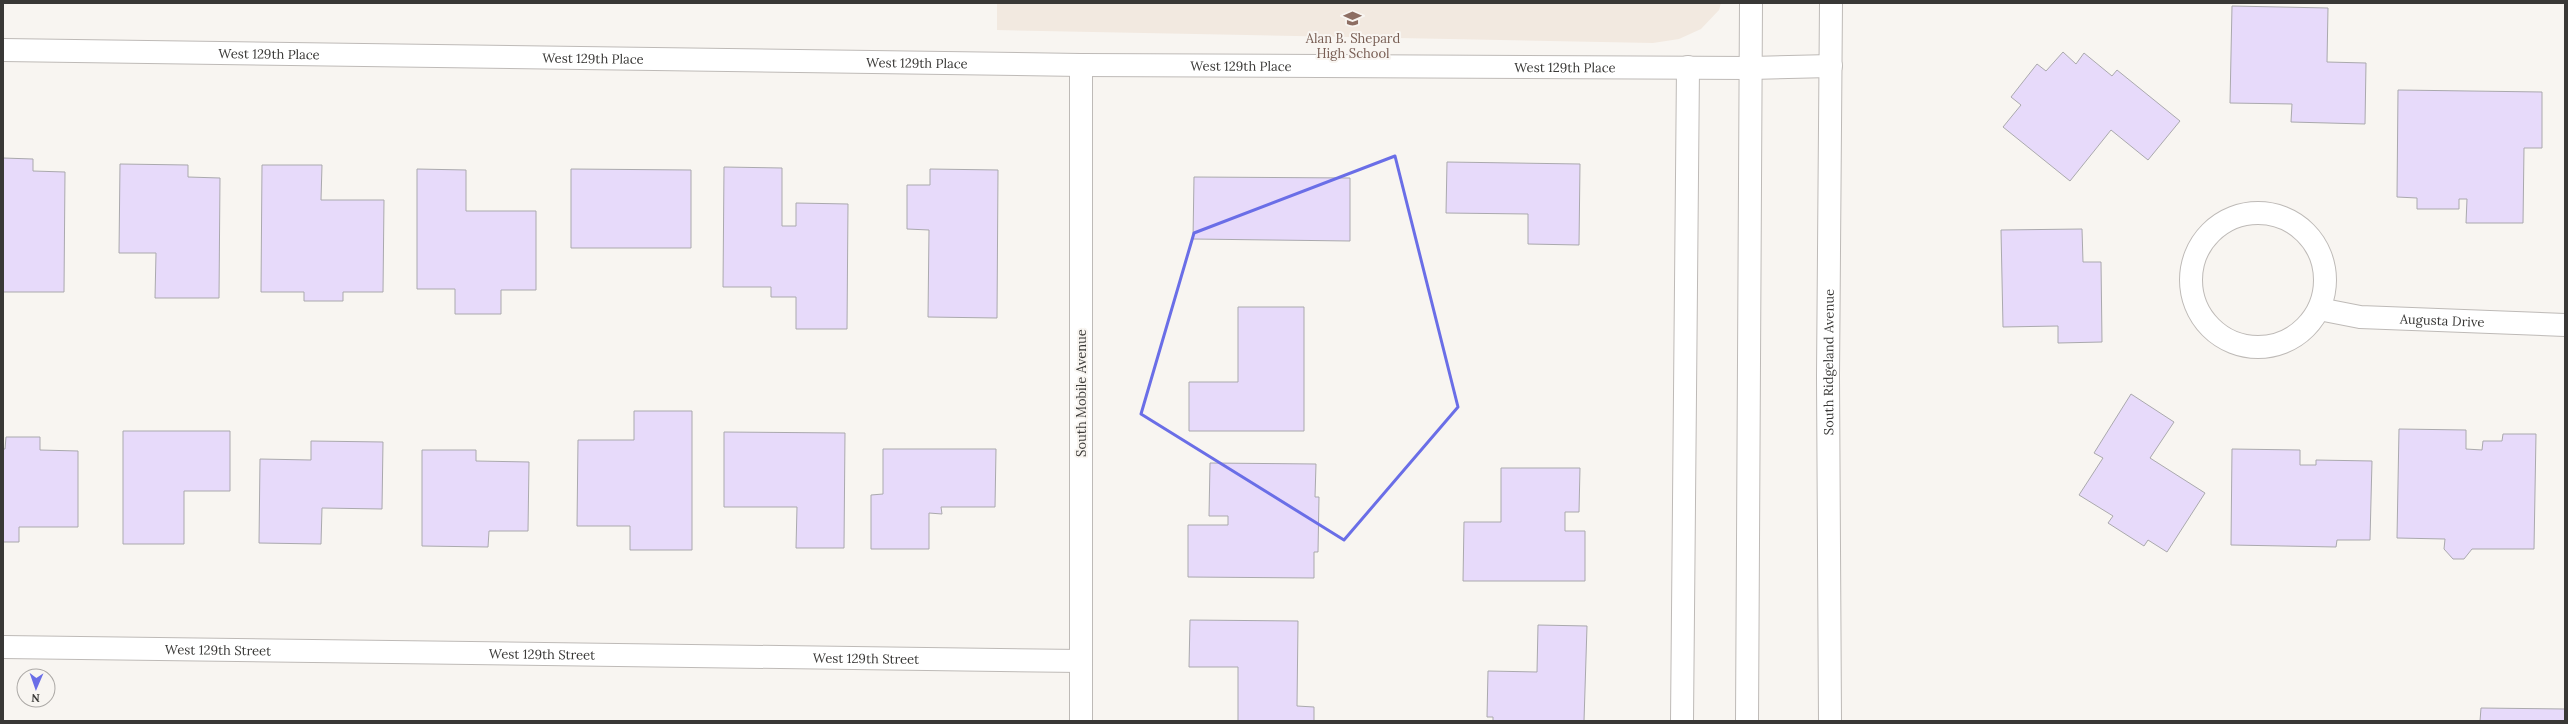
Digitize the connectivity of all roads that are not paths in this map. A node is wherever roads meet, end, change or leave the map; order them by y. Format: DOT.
graph roads {
  1 [pos="1751,3"];
  2 [pos="1830,3"];
  3 [pos="3,50"];
  4 [pos="1081,65"];
  5 [pos="1830,66"];
  6 [pos="1688,67"];
  7 [pos="1751,68"];
  8 [pos="2319,309"];
  9 [pos="2565,325"];
  10 [pos="3,648"];
  11 [pos="1081,661"];
  12 [pos="1081,721"];
  13 [pos="1682,721"];
  14 [pos="1747,721"];
  15 [pos="1830,721"];
  1 -- 7 [label="street"];
  2 -- 5 [label="street, South Ridgeland Avenue"];
  3 -- 4 [label="street, West 129th Place"];
  4 -- 6 [label="street, West 129th Place"];
  4 -- 11 [label="street, South Mobile Avenue"];
  5 -- 7 [label="street, West 129th Place"];
  5 -- 15 [label="street, South Ridgeland Avenue"];
  6 -- 7 [label="street, West 129th Place"];
  6 -- 13 [label="street"];
  7 -- 14 [label="street"];
  8 -- 8 [label="street"];
  8 -- 9 [label="street, Augusta Drive"];
  10 -- 11 [label="street, West 129th Street"];
  11 -- 12 [label="street, South Mobile Avenue"];
}
